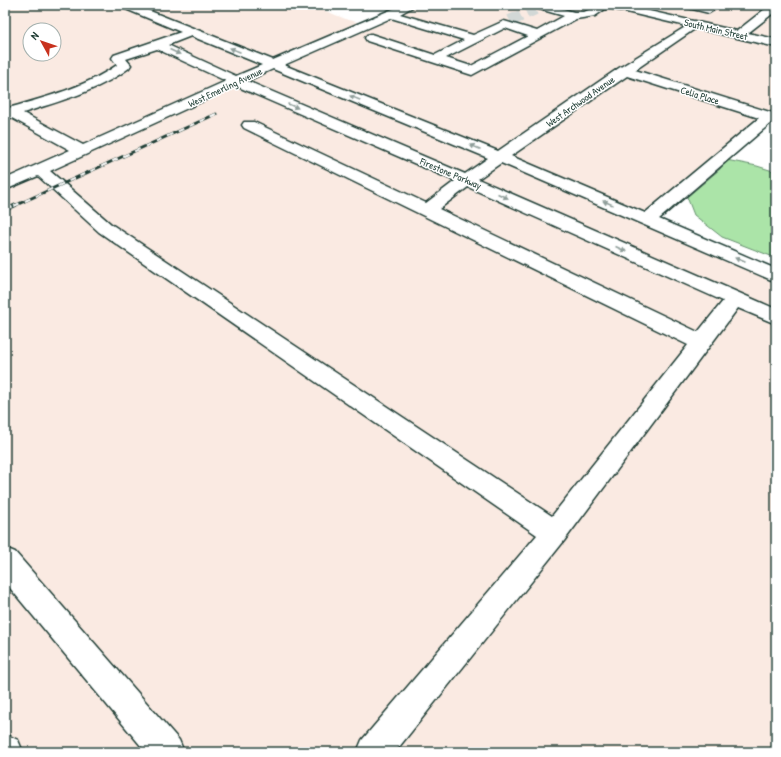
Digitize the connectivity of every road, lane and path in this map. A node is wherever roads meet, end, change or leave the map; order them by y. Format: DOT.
graph roads {
  1 [pos="125,5"];
  2 [pos="411,5"];
  3 [pos="606,5"];
  4 [pos="609,5"];
  5 [pos="688,5"];
  6 [pos="716,5"];
  7 [pos="776,6"];
  8 [pos="539,7"];
  9 [pos="640,8"];
  10 [pos="390,14"];
  11 [pos="574,15"];
  12 [pos="695,24"];
  13 [pos="191,32"];
  14 [pos="739,34"];
  15 [pos="538,35"];
  16 [pos="371,38"];
  17 [pos="474,39"];
  18 [pos="776,43"];
  19 [pos="158,44"];
  20 [pos="436,58"];
  21 [pos="272,65"];
  22 [pos="624,72"];
  23 [pos="236,81"];
  24 [pos="8,113"];
  25 [pos="773,118"];
  26 [pos="249,125"];
  27 [pos="83,151"];
  28 [pos="500,157"];
  29 [pos="40,170"];
  30 [pos="466,180"];
  31 [pos="5,185"];
  32 [pos="427,210"];
  33 [pos="647,220"];
  34 [pos="776,276"];
  35 [pos="735,299"];
  36 [pos="776,317"];
  37 [pos="701,342"];
  38 [pos="555,533"];
  39 [pos="5,561"];
  40 [pos="167,752"];
  41 [pos="374,752"];
  1 -- 13 [label="street"];
  2 -- 10 [label="street, West Emerling Avenue"];
  3 -- 11 [label="street"];
  4 -- 9 [label="street, South Main Street"];
  5 -- 6 [label="street"];
  7 -- 14 [label="street"];
  8 -- 11 [label="street"];
  9 -- 12 [label="street, South Main Street"];
  10 -- 17 [label="street"];
  10 -- 21 [label="street, West Emerling Avenue"];
  11 -- 15 [label="street"];
  12 -- 14 [label="street, South Main Street"];
  12 -- 22 [label="street, West Archwood Avenue"];
  13 -- 19 [label="street"];
  21 -- 13 [label="street, one-way"];
  14 -- 18 [label="street, South Main Street"];
  15 -- 17 [label="street"];
  15 -- 20 [label="street"];
  16 -- 20 [label="street"];
  17 -- 20 [label="street"];
  19 -- 23 [label="street, Firestone Parkway, one-way"];
  19 -- 24 [label="street"];
  21 -- 23 [label="street, West Emerling Avenue"];
  28 -- 21 [label="street, one-way"];
  22 -- 25 [label="street, Celia Place"];
  22 -- 28 [label="street, West Archwood Avenue"];
  23 -- 27 [label="street, West Emerling Avenue"];
  23 -- 30 [label="street, Firestone Parkway, one-way"];
  24 -- 27 [label="street"];
  25 -- 33 [label="street"];
  26 -- 32 [label="street"];
  27 -- 29 [label="street, West Emerling Avenue"];
  28 -- 30 [label="street, West Archwood Avenue"];
  33 -- 28 [label="street, one-way"];
  29 -- 31 [label="street, West Emerling Avenue"];
  29 -- 38 [label="street"];
  30 -- 32 [label="street, West Archwood Avenue"];
  30 -- 35 [label="street, Firestone Parkway, one-way"];
  32 -- 37 [label="street"];
  34 -- 33 [label="street, one-way"];
  35 -- 36 [label="street, Firestone Parkway"];
  35 -- 37 [label="street"];
  37 -- 38 [label="street"];
  38 -- 41 [label="street"];
  39 -- 40 [label="street"];
}
